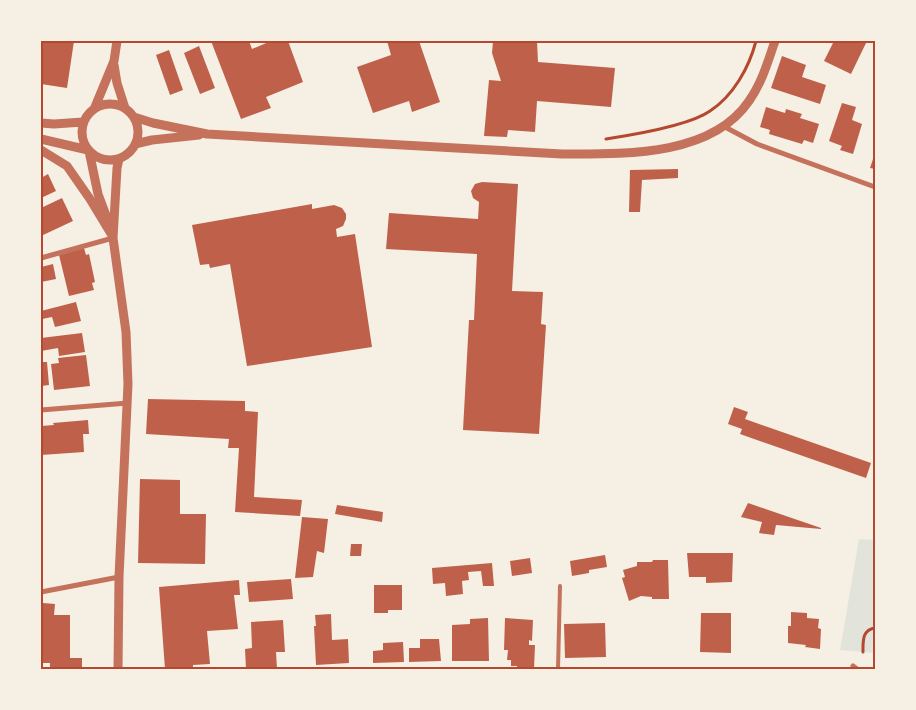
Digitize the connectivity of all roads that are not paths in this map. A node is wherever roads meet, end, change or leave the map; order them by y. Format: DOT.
graph roads {
  1 [pos="117,41"];
  2 [pos="775,41"];
  3 [pos="114,61"];
  4 [pos="95,107"];
  5 [pos="125,108"];
  6 [pos="134,118"];
  7 [pos="41,122"];
  8 [pos="83,122"];
  9 [pos="725,127"];
  10 [pos="207,134"];
  11 [pos="41,139"];
  12 [pos="135,144"];
  13 [pos="41,150"];
  14 [pos="88,150"];
  15 [pos="119,159"];
  16 [pos="875,187"];
  17 [pos="113,238"];
  18 [pos="41,258"];
  19 [pos="128,403"];
  20 [pos="41,410"];
  21 [pos="119,578"];
  22 [pos="560,586"];
  23 [pos="41,592"];
  24 [pos="118,669"];
  25 [pos="558,669"];
  1 -- 3 [label="street"];
  2 -- 9 [label="street"];
  3 -- 4 [label="street"];
  3 -- 5 [label="street"];
  4 -- 5 [label="street"];
  4 -- 8 [label="street"];
  5 -- 6 [label="street"];
  6 -- 10 [label="street"];
  6 -- 12 [label="street"];
  7 -- 8 [label="street"];
  8 -- 14 [label="street"];
  9 -- 10 [label="street"];
  9 -- 16 [label="street"];
  10 -- 12 [label="street"];
  11 -- 14 [label="street"];
  12 -- 15 [label="street"];
  13 -- 17 [label="street"];
  14 -- 15 [label="street"];
  14 -- 17 [label="street"];
  15 -- 17 [label="street"];
  17 -- 18 [label="street"];
  17 -- 19 [label="street"];
  19 -- 20 [label="street"];
  19 -- 21 [label="street"];
  21 -- 23 [label="street"];
  21 -- 24 [label="street"];
  22 -- 25 [label="lane"];
}
